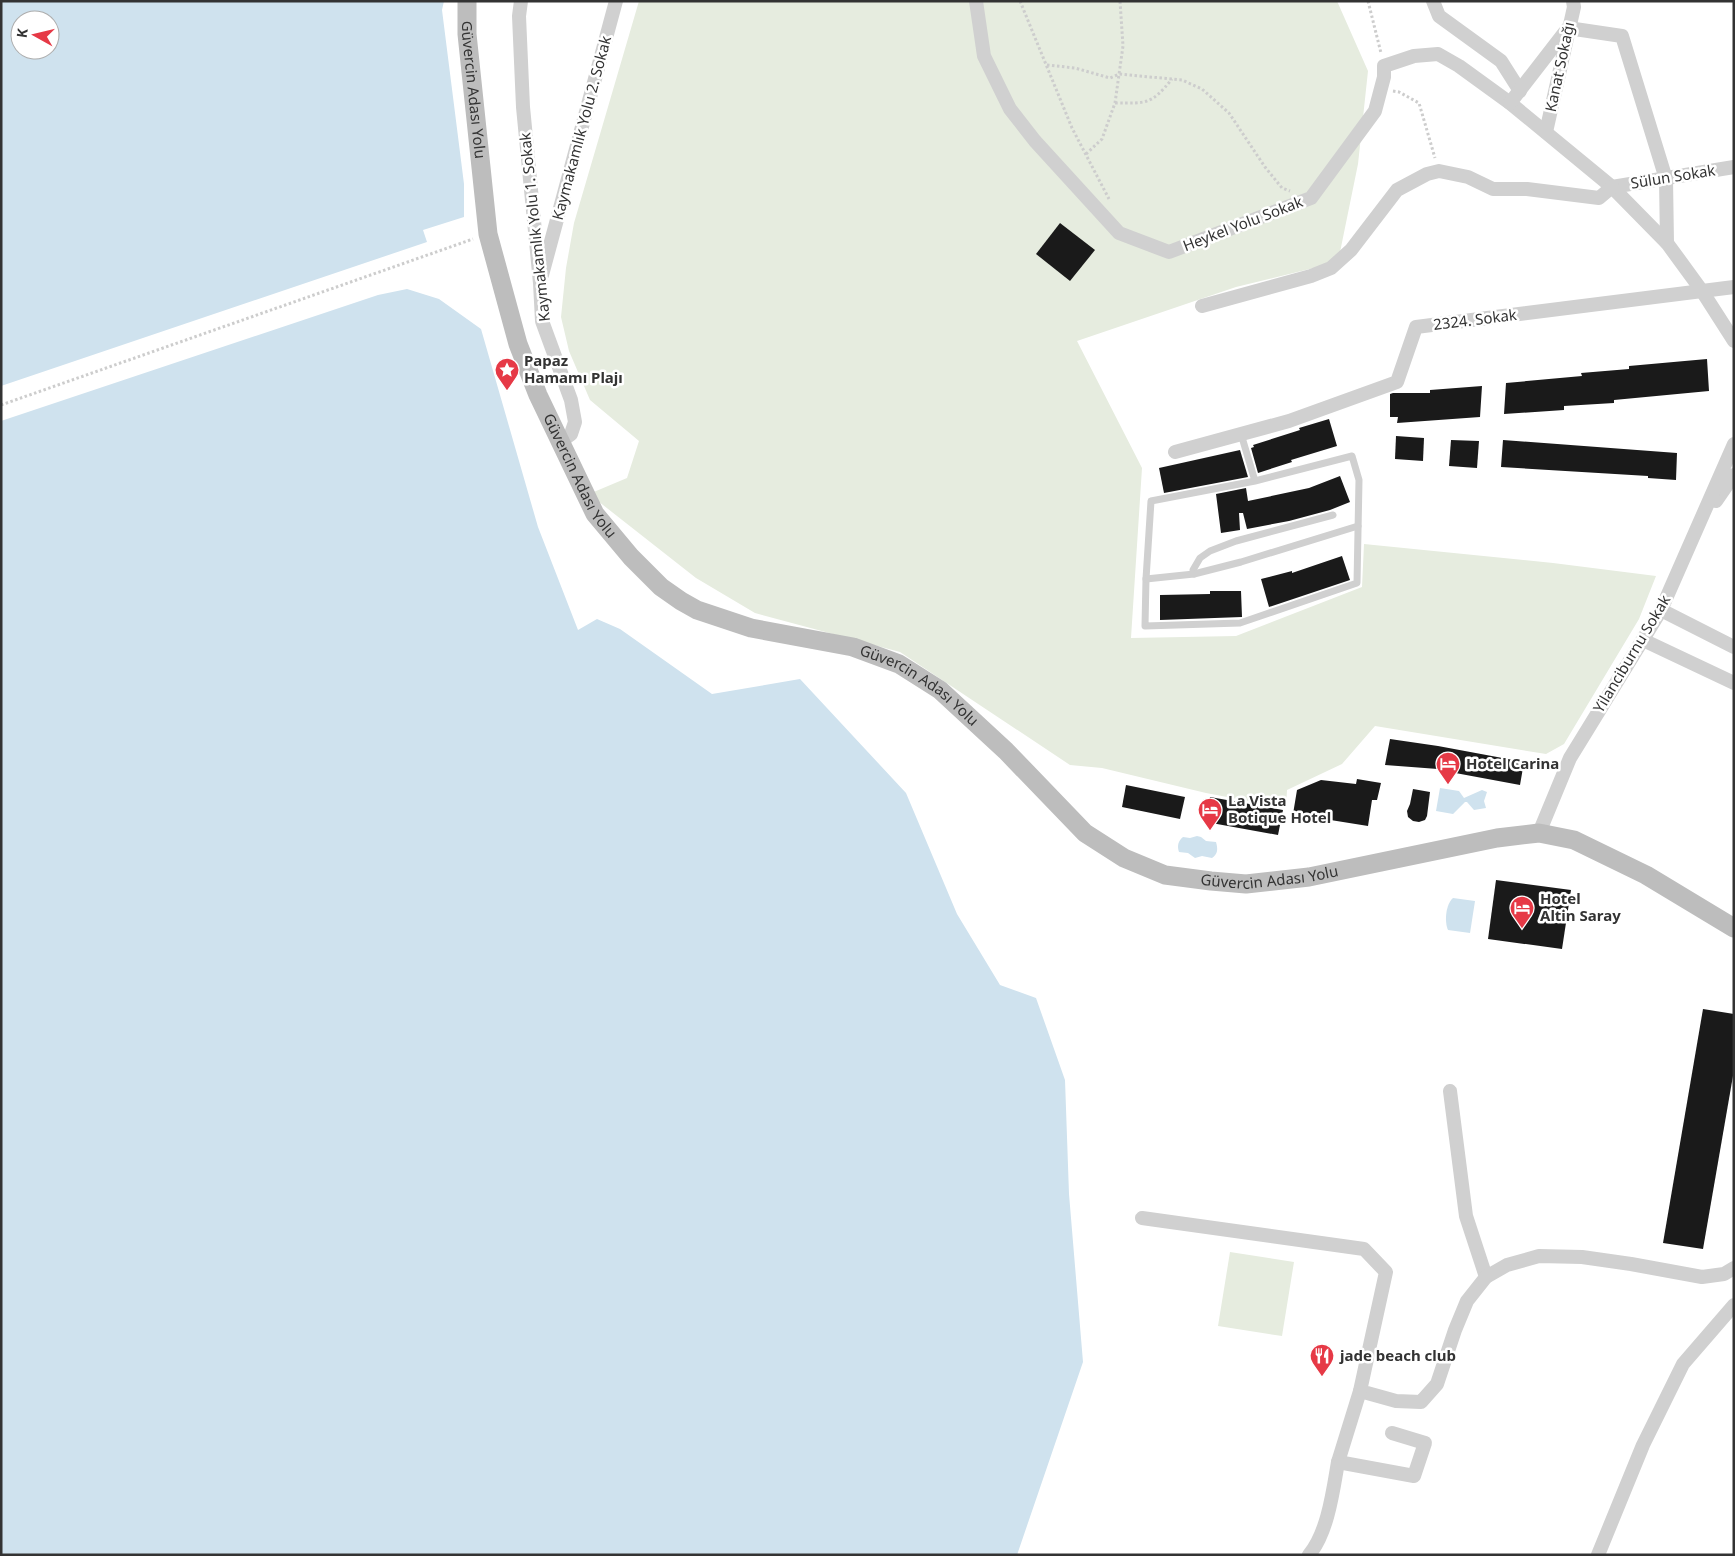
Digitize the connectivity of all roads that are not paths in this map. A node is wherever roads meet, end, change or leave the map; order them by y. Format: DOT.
graph roads {
  1 [pos="467,1"];
  2 [pos="521,1"];
  3 [pos="616,1"];
  4 [pos="976,1"];
  5 [pos="1433,1"];
  6 [pos="1573,1"];
  7 [pos="1568,28"];
  8 [pos="1520,90"];
  9 [pos="1510,103"];
  10 [pos="1546,132"];
  11 [pos="1734,167"];
  12 [pos="1666,179"];
  13 [pos="1612,187"];
  14 [pos="1667,243"];
  15 [pos="540,283"];
  16 [pos="1734,287"];
  17 [pos="1702,292"];
  18 [pos="1202,306"];
  19 [pos="1734,341"];
  20 [pos="1241,434"];
  21 [pos="560,442"];
  22 [pos="1734,444"];
  23 [pos="1175,452"];
  24 [pos="1734,475"];
  25 [pos="1255,481"];
  26 [pos="1333,515"];
  27 [pos="1358,526"];
  28 [pos="1695,533"];
  29 [pos="1194,574"];
  30 [pos="1146,579"];
  31 [pos="1661,610"];
  32 [pos="1642,640"];
  33 [pos="1734,646"];
  34 [pos="1734,683"];
  35 [pos="1538,833"];
  36 [pos="1734,928"];
  37 [pos="1450,1091"];
  38 [pos="1142,1218"];
  39 [pos="1734,1268"];
  40 [pos="1486,1277"];
  41 [pos="1734,1305"];
  42 [pos="1360,1391"];
  43 [pos="1392,1433"];
  44 [pos="1338,1462"];
  45 [pos="1313,1552"];
  46 [pos="1598,1555"];
  1 -- 21 [label="main road, Güvercin Adası Yolu"];
  2 -- 15 [label="street, Kaymakamlık Yolu 1. Sokak"];
  3 -- 15 [label="street, Kaymakamlık Yolu 2. Sokak"];
  4 -- 9 [label="street, Heykel Yolu Sokak"];
  5 -- 8 [label="street"];
  6 -- 7 [label="street, Kanat Sokağı"];
  7 -- 8 [label="street"];
  7 -- 10 [label="street, Kanat Sokağı"];
  7 -- 12 [label="street"];
  8 -- 9 [label="street"];
  9 -- 10 [label="street"];
  10 -- 13 [label="street"];
  11 -- 12 [label="street, Sülun Sokak"];
  12 -- 13 [label="street, Sülun Sokak"];
  12 -- 14 [label="street"];
  13 -- 14 [label="street"];
  13 -- 18 [label="street, Sülun Sokak"];
  14 -- 17 [label="street"];
  15 -- 21 [label="street, Kaymakamlık Yolu 1. Sokak"];
  16 -- 17 [label="street, 2324. Sokak"];
  17 -- 19 [label="street"];
  17 -- 20 [label="street, 2324. Sokak"];
  20 -- 23 [label="street, 2324. Sokak"];
  20 -- 25 [label="lane"];
  21 -- 35 [label="main road, Güvercin Adası Yolu"];
  22 -- 28 [label="street, Yilanciburnu Sokak"];
  24 -- 28 [label="street"];
  25 -- 27 [label="lane"];
  25 -- 30 [label="lane"];
  26 -- 29 [label="lane"];
  27 -- 29 [label="lane"];
  27 -- 30 [label="lane"];
  28 -- 31 [label="street, Yilanciburnu Sokak"];
  29 -- 30 [label="lane"];
  31 -- 32 [label="street, Yilanciburnu Sokak"];
  31 -- 33 [label="street"];
  32 -- 34 [label="street"];
  32 -- 35 [label="street, Yilanciburnu Sokak"];
  35 -- 36 [label="main road, Güvercin Adası Yolu"];
  37 -- 40 [label="street"];
  38 -- 42 [label="street"];
  39 -- 40 [label="street"];
  40 -- 42 [label="street"];
  41 -- 46 [label="street"];
  42 -- 44 [label="street"];
  43 -- 44 [label="street"];
  44 -- 45 [label="street"];
}
